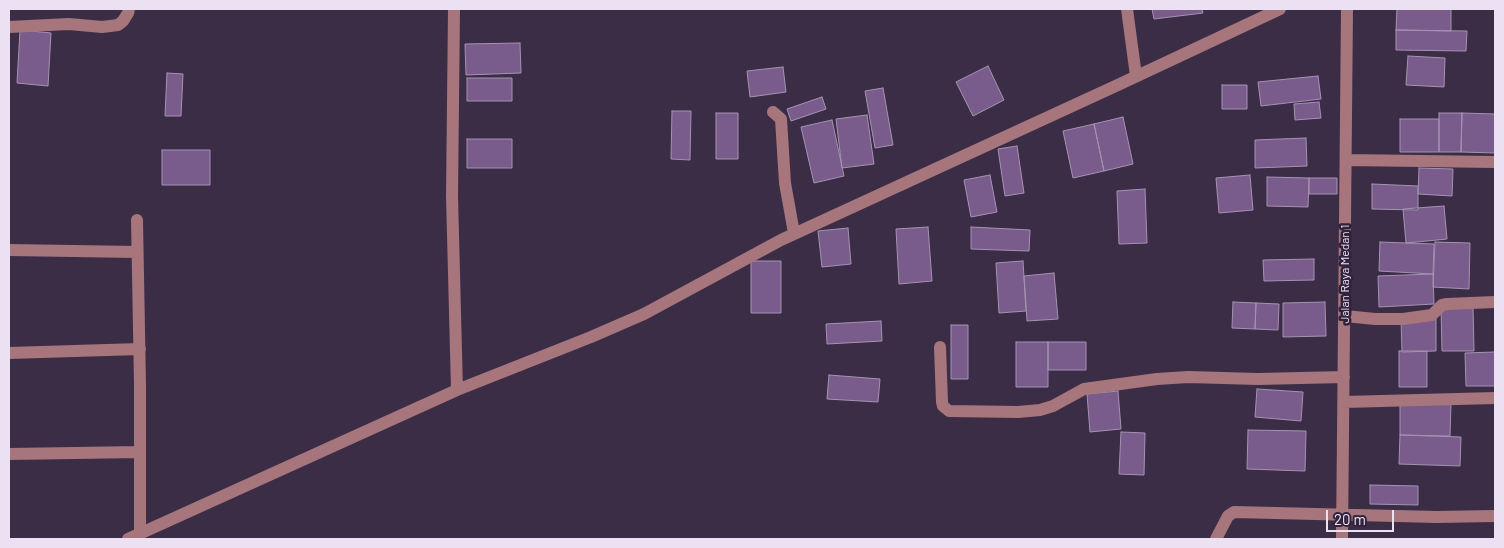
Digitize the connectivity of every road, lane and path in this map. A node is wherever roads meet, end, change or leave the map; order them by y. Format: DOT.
graph roads {
  1 [pos="129,9"];
  2 [pos="454,9"];
  3 [pos="1127,9"];
  4 [pos="1280,9"];
  5 [pos="1347,9"];
  6 [pos="9,27"];
  7 [pos="1136,76"];
  8 [pos="773,112"];
  9 [pos="1346,160"];
  10 [pos="1495,162"];
  11 [pos="137,220"];
  12 [pos="794,234"];
  13 [pos="9,250"];
  14 [pos="137,252"];
  15 [pos="1495,302"];
  16 [pos="1345,316"];
  17 [pos="940,347"];
  18 [pos="140,349"];
  19 [pos="9,353"];
  20 [pos="1344,377"];
  21 [pos="457,390"];
  22 [pos="1495,398"];
  23 [pos="1344,402"];
  24 [pos="140,452"];
  25 [pos="9,454"];
  26 [pos="1342,514"];
  27 [pos="1495,516"];
  28 [pos="140,533"];
  29 [pos="128,539"];
  30 [pos="1216,539"];
  31 [pos="1342,539"];
  1 -- 6 [label="street"];
  2 -- 21 [label="street"];
  3 -- 7 [label="street"];
  4 -- 7 [label="street"];
  5 -- 9 [label="street, Jalan Raya Medan 1"];
  7 -- 12 [label="street"];
  8 -- 12 [label="street"];
  9 -- 10 [label="street"];
  9 -- 16 [label="street, Jalan Raya Medan 1"];
  11 -- 14 [label="street"];
  12 -- 21 [label="street"];
  13 -- 14 [label="street"];
  14 -- 18 [label="street"];
  15 -- 16 [label="street"];
  16 -- 20 [label="street, Jalan Raya Medan 1"];
  17 -- 20 [label="street"];
  18 -- 19 [label="street"];
  18 -- 24 [label="street"];
  20 -- 23 [label="street, Jalan Raya Medan 1"];
  21 -- 28 [label="street"];
  22 -- 23 [label="street"];
  23 -- 26 [label="street, Jalan Raya Medan 1"];
  24 -- 25 [label="street"];
  24 -- 28 [label="street"];
  26 -- 27 [label="street"];
  26 -- 30 [label="street"];
  26 -- 31 [label="street, Jalan Raya Medan 1"];
  28 -- 29 [label="street"];
}
